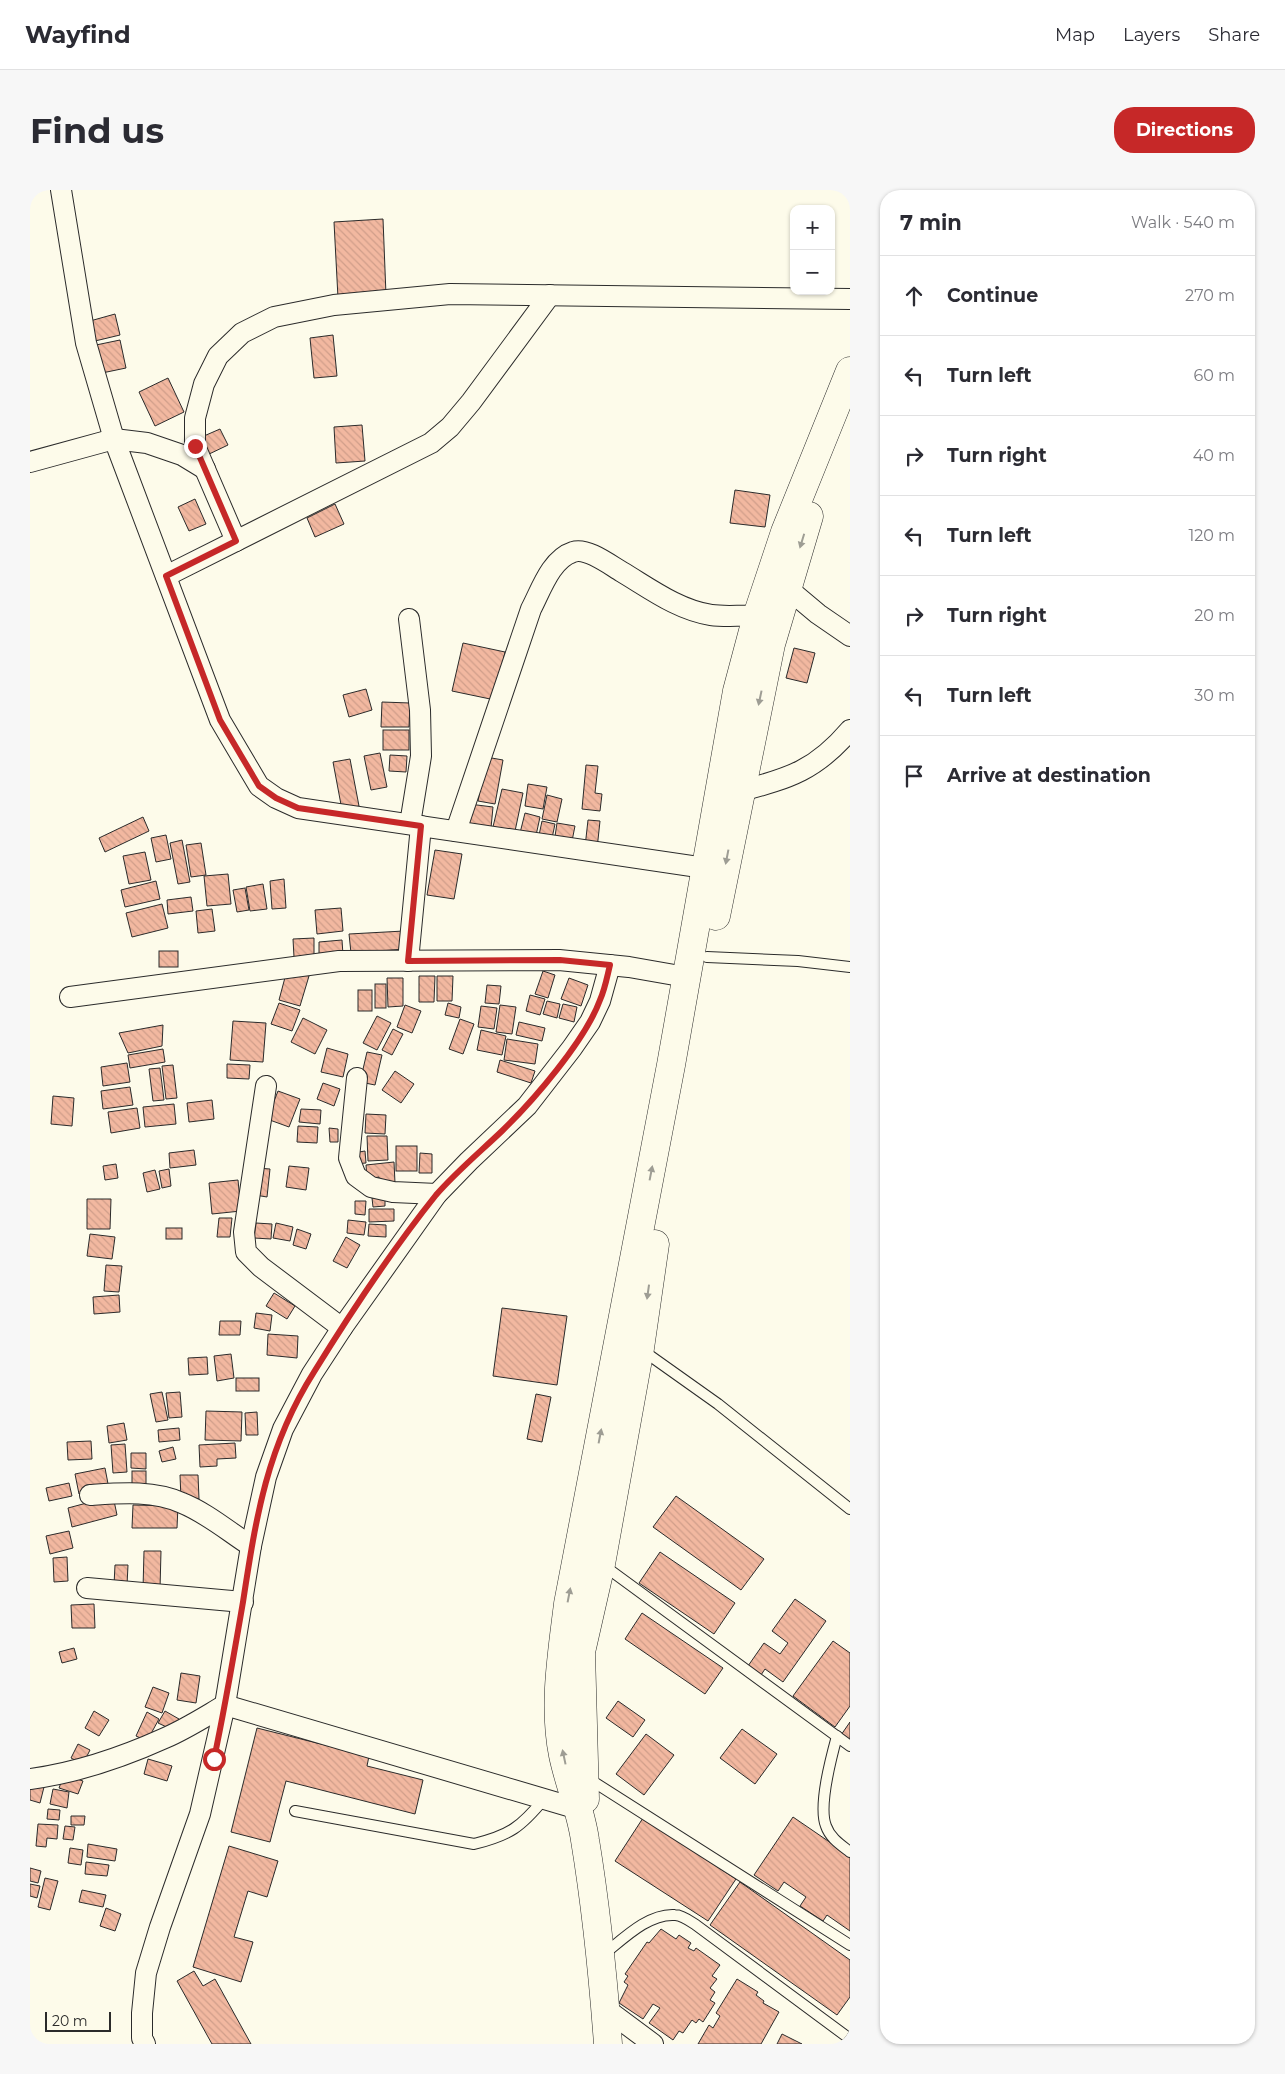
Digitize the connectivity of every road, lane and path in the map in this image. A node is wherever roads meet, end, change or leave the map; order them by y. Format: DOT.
graph roads {
  1 [pos="61,190"];
  2 [pos="550,295"];
  3 [pos="850,299"];
  4 [pos="850,371"];
  5 [pos="850,414"];
  6 [pos="114,439"];
  7 [pos="30,462"];
  8 [pos="205,469"];
  9 [pos="236,541"];
  10 [pos="166,576"];
  11 [pos="788,588"];
  12 [pos="756,616"];
  13 [pos="409,619"];
  14 [pos="850,636"];
  15 [pos="850,730"];
  16 [pos="741,791"];
  17 [pos="416,825"];
  18 [pos="456,831"];
  19 [pos="705,868"];
  20 [pos="708,957"];
  21 [pos="408,961"];
  22 [pos="610,965"];
  23 [pos="850,967"];
  24 [pos="686,977"];
  25 [pos="70,997"];
  26 [pos="357,1078"];
  27 [pos="266,1086"];
  28 [pos="437,1194"];
  29 [pos="644,1256"];
  30 [pos="342,1328"];
  31 [pos="640,1348"];
  32 [pos="90,1495"];
  33 [pos="850,1509"];
  34 [pos="251,1546"];
  35 [pos="601,1564"];
  36 [pos="87,1588"];
  37 [pos="243,1602"];
  38 [pos="225,1705"];
  39 [pos="837,1736"];
  40 [pos="850,1746"];
  41 [pos="586,1777"];
  42 [pos="30,1779"];
  43 [pos="544,1799"];
  44 [pos="578,1809"];
  45 [pos="295,1811"];
  46 [pos="585,1838"];
  47 [pos="850,1852"];
  48 [pos="850,1945"];
  49 [pos="601,1957"];
  50 [pos="606,2009"];
  51 [pos="850,2039"];
  52 [pos="145,2044"];
  53 [pos="608,2044"];
  54 [pos="653,2044"];
  1 -- 6 [label="street"];
  2 -- 3 [label="street"];
  2 -- 8 [label="street"];
  2 -- 9 [label="street"];
  4 -- 12 [label="street"];
  5 -- 11 [label="street, one-way"];
  6 -- 7 [label="street"];
  6 -- 8 [label="street"];
  6 -- 10 [label="street"];
  8 -- 9 [label="street"];
  9 -- 10 [label="street"];
  10 -- 17 [label="street"];
  11 -- 14 [label="street"];
  11 -- 16 [label="street, one-way"];
  12 -- 18 [label="street"];
  12 -- 19 [label="street"];
  13 -- 17 [label="street"];
  15 -- 16 [label="street"];
  16 -- 20 [label="street, one-way"];
  17 -- 18 [label="street"];
  17 -- 21 [label="street"];
  18 -- 19 [label="street"];
  19 -- 24 [label="street"];
  20 -- 23 [label="lane"];
  20 -- 29 [label="street"];
  21 -- 22 [label="street"];
  21 -- 25 [label="street"];
  22 -- 24 [label="street"];
  22 -- 28 [label="street"];
  29 -- 24 [label="street, one-way"];
  26 -- 28 [label="street"];
  27 -- 30 [label="street"];
  28 -- 30 [label="street"];
  29 -- 31 [label="street, one-way"];
  44 -- 29 [label="street, one-way"];
  30 -- 34 [label="street"];
  31 -- 33 [label="lane"];
  31 -- 35 [label="street"];
  32 -- 34 [label="street"];
  34 -- 37 [label="street"];
  35 -- 39 [label="lane"];
  35 -- 41 [label="street"];
  36 -- 37 [label="street"];
  37 -- 38 [label="street"];
  38 -- 42 [label="street"];
  38 -- 43 [label="street"];
  38 -- 52 [label="street"];
  39 -- 40 [label="lane"];
  39 -- 47 [label="lane"];
  41 -- 46 [label="street"];
  41 -- 48 [label="lane"];
  43 -- 44 [label="street"];
  43 -- 45 [label="lane"];
  44 -- 46 [label="street"];
  46 -- 49 [label="street"];
  49 -- 50 [label="street"];
  49 -- 51 [label="lane"];
  50 -- 53 [label="street"];
  50 -- 54 [label="street"];
}
